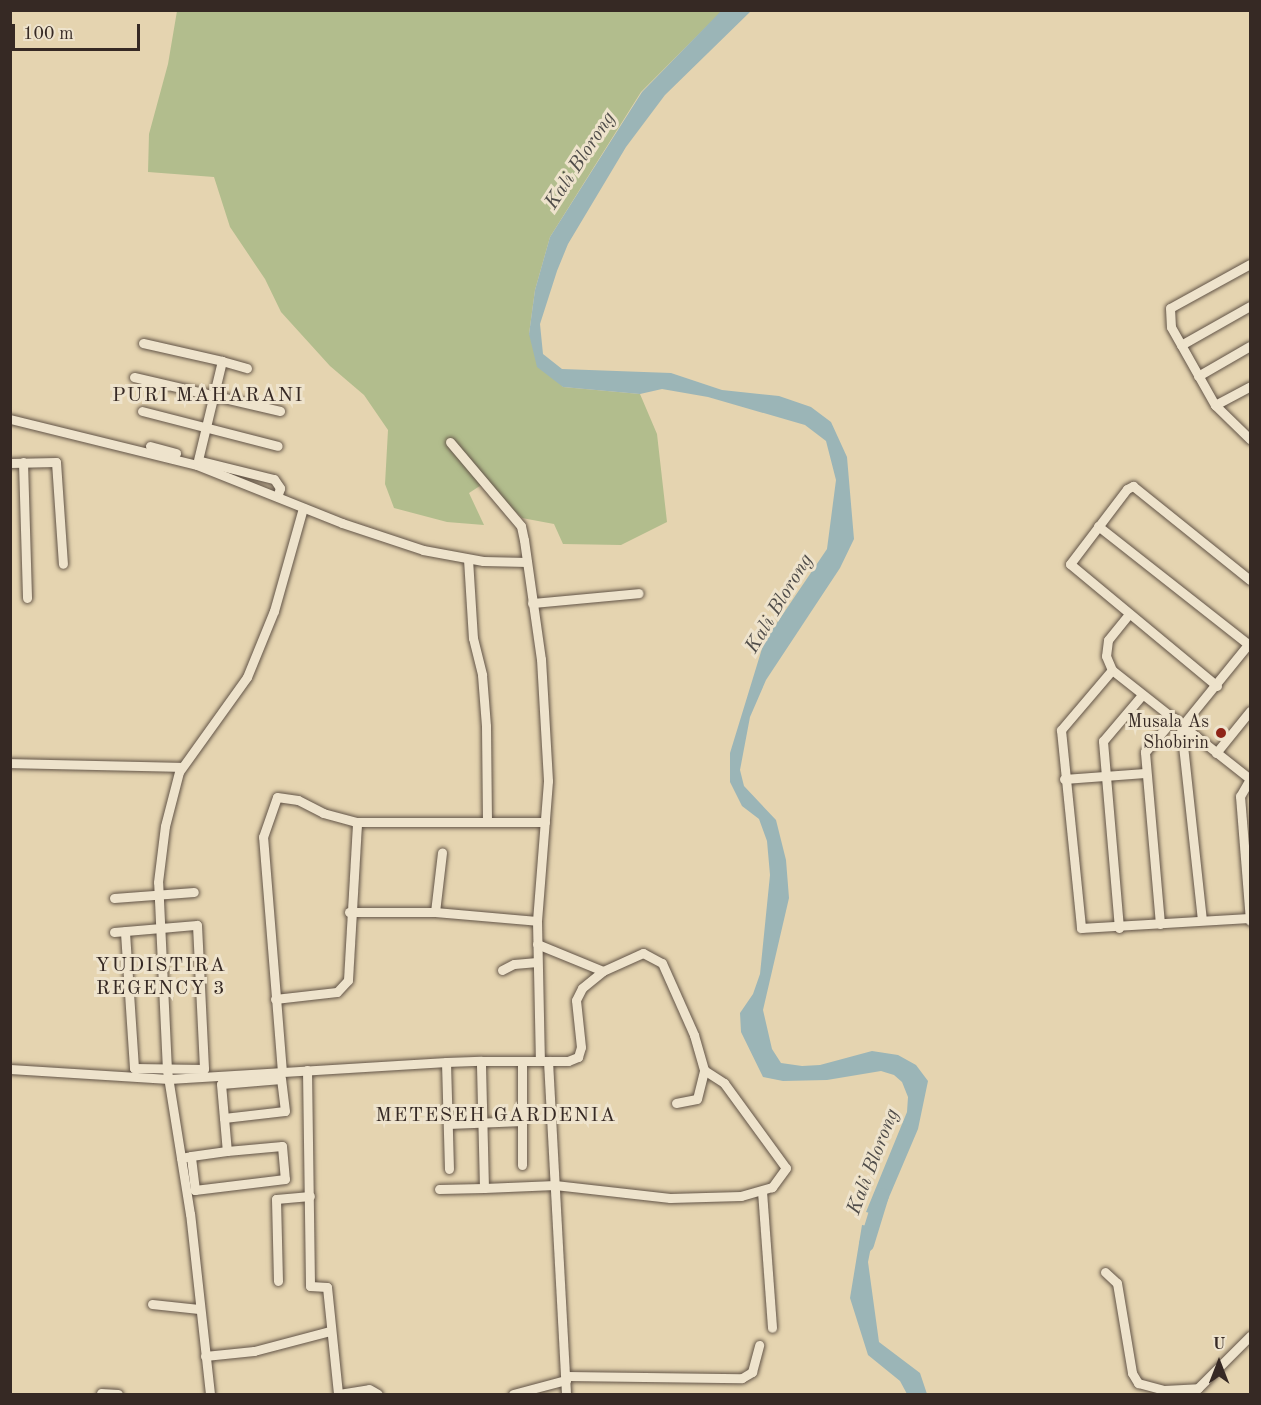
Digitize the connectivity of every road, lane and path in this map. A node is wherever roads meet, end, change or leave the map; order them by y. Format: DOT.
graph roads {
  1 [pos="1251,264"];
  2 [pos="1251,306"];
  3 [pos="143,343"];
  4 [pos="1181,345"];
  5 [pos="1251,346"];
  6 [pos="222,361"];
  7 [pos="247,368"];
  8 [pos="1198,376"];
  9 [pos="134,377"];
  10 [pos="1251,386"];
  11 [pos="213,395"];
  12 [pos="1215,405"];
  13 [pos="142,411"];
  14 [pos="280,411"];
  15 [pos="10,419"];
  16 [pos="206,428"];
  17 [pos="1247,428"];
  18 [pos="1250,439"];
  19 [pos="450,442"];
  20 [pos="150,446"];
  21 [pos="278,446"];
  22 [pos="198,460"];
  23 [pos="23,462"];
  24 [pos="10,463"];
  25 [pos="278,497"];
  26 [pos="303,508"];
  27 [pos="1098,526"];
  28 [pos="468,558"];
  29 [pos="527,562"];
  30 [pos="63,564"];
  31 [pos="1251,580"];
  32 [pos="639,593"];
  33 [pos="27,598"];
  34 [pos="532,603"];
  35 [pos="1129,614"];
  36 [pos="1249,643"];
  37 [pos="1112,670"];
  38 [pos="1217,686"];
  39 [pos="1142,695"];
  40 [pos="1251,711"];
  41 [pos="1174,718"];
  42 [pos="1181,727"];
  43 [pos="1216,753"];
  44 [pos="10,763"];
  45 [pos="181,767"];
  46 [pos="1145,773"];
  47 [pos="1106,776"];
  48 [pos="1064,779"];
  49 [pos="1251,779"];
  50 [pos="487,819"];
  51 [pos="357,822"];
  52 [pos="545,822"];
  53 [pos="442,852"];
  54 [pos="194,892"];
  55 [pos="159,895"];
  56 [pos="114,898"];
  57 [pos="349,912"];
  58 [pos="435,912"];
  59 [pos="1202,920"];
  60 [pos="1250,920"];
  61 [pos="537,921"];
  62 [pos="1160,924"];
  63 [pos="161,928"];
  64 [pos="1119,928"];
  65 [pos="125,931"];
  66 [pos="114,932"];
  67 [pos="537,944"];
  68 [pos="537,962"];
  69 [pos="502,970"];
  70 [pos="603,971"];
  71 [pos="275,999"];
  72 [pos="481,1061"];
  73 [pos="522,1061"];
  74 [pos="544,1061"];
  75 [pos="446,1062"];
  76 [pos="10,1069"];
  77 [pos="307,1070"];
  78 [pos="704,1070"];
  79 [pos="282,1072"];
  80 [pos="169,1073"];
  81 [pos="676,1103"];
  82 [pos="224,1118"];
  83 [pos="523,1121"];
  84 [pos="484,1122"];
  85 [pos="448,1124"];
  86 [pos="227,1151"];
  87 [pos="186,1157"];
  88 [pos="522,1165"];
  89 [pos="448,1169"];
  90 [pos="555,1185"];
  91 [pos="484,1188"];
  92 [pos="440,1189"];
  93 [pos="762,1191"];
  94 [pos="310,1196"];
  95 [pos="1105,1272"];
  96 [pos="278,1281"];
  97 [pos="152,1304"];
  98 [pos="200,1309"];
  99 [pos="772,1328"];
  100 [pos="330,1331"];
  101 [pos="1251,1336"];
  102 [pos="759,1346"];
  103 [pos="205,1356"];
  104 [pos="566,1378"];
  105 [pos="101,1393"];
  106 [pos="118,1395"];
  107 [pos="210,1395"];
  108 [pos="338,1395"];
  109 [pos="378,1395"];
  110 [pos="513,1395"];
  111 [pos="566,1395"];
  1 -- 4 [label="street"];
  2 -- 4 [label="street"];
  3 -- 6 [label="street"];
  4 -- 8 [label="street"];
  5 -- 8 [label="street"];
  6 -- 7 [label="street"];
  6 -- 11 [label="street"];
  8 -- 12 [label="street"];
  9 -- 11 [label="street"];
  10 -- 12 [label="street"];
  11 -- 14 [label="street"];
  11 -- 16 [label="street"];
  12 -- 17 [label="street"];
  13 -- 16 [label="street"];
  15 -- 25 [label="street"];
  16 -- 21 [label="street"];
  16 -- 22 [label="street"];
  17 -- 18 [label="street"];
  19 -- 29 [label="street"];
  20 -- 22 [label="street"];
  22 -- 25 [label="street"];
  23 -- 24 [label="street"];
  23 -- 30 [label="street"];
  23 -- 33 [label="street"];
  25 -- 26 [label="street"];
  26 -- 28 [label="street"];
  26 -- 45 [label="street"];
  27 -- 31 [label="street"];
  27 -- 35 [label="street"];
  27 -- 36 [label="street"];
  28 -- 29 [label="street"];
  28 -- 50 [label="street"];
  29 -- 34 [label="street"];
  32 -- 34 [label="street"];
  34 -- 52 [label="street"];
  35 -- 37 [label="street"];
  35 -- 38 [label="street"];
  36 -- 38 [label="street"];
  37 -- 39 [label="street"];
  37 -- 48 [label="street"];
  38 -- 42 [label="street"];
  39 -- 41 [label="street"];
  39 -- 47 [label="street"];
  40 -- 43 [label="street"];
  41 -- 42 [label="street"];
  41 -- 46 [label="street"];
  42 -- 43 [label="street"];
  42 -- 59 [label="street"];
  43 -- 49 [label="street"];
  44 -- 45 [label="street"];
  45 -- 55 [label="street"];
  46 -- 47 [label="street"];
  46 -- 62 [label="street"];
  47 -- 48 [label="street"];
  47 -- 64 [label="street"];
  48 -- 64 [label="street"];
  49 -- 60 [label="street"];
  50 -- 51 [label="street"];
  50 -- 52 [label="street"];
  51 -- 57 [label="street"];
  51 -- 71 [label="street"];
  52 -- 61 [label="street"];
  53 -- 58 [label="street"];
  54 -- 55 [label="street"];
  55 -- 56 [label="street"];
  55 -- 63 [label="street"];
  57 -- 58 [label="street"];
  57 -- 71 [label="street"];
  58 -- 61 [label="street"];
  59 -- 60 [label="street"];
  59 -- 62 [label="street"];
  61 -- 67 [label="street"];
  62 -- 64 [label="street"];
  63 -- 65 [label="street"];
  63 -- 80 [label="street"];
  63 -- 80 [label="street"];
  65 -- 66 [label="street"];
  65 -- 80 [label="street"];
  67 -- 68 [label="street"];
  67 -- 70 [label="street"];
  68 -- 69 [label="street"];
  68 -- 74 [label="street"];
  70 -- 74 [label="street"];
  70 -- 78 [label="street"];
  71 -- 79 [label="street"];
  72 -- 73 [label="street"];
  72 -- 75 [label="street"];
  72 -- 84 [label="street"];
  73 -- 74 [label="street"];
  73 -- 83 [label="street"];
  74 -- 90 [label="street"];
  75 -- 77 [label="street"];
  75 -- 85 [label="street"];
  76 -- 80 [label="street"];
  77 -- 79 [label="street"];
  77 -- 94 [label="street"];
  78 -- 81 [label="street"];
  78 -- 93 [label="street"];
  79 -- 80 [label="street"];
  80 -- 87 [label="street"];
  82 -- 82 [label="street"];
  82 -- 86 [label="street"];
  83 -- 84 [label="street"];
  83 -- 88 [label="street"];
  84 -- 85 [label="street"];
  84 -- 91 [label="street"];
  85 -- 89 [label="street"];
  86 -- 87 [label="street"];
  86 -- 87 [label="street"];
  87 -- 98 [label="street"];
  90 -- 91 [label="street"];
  90 -- 93 [label="street"];
  90 -- 104 [label="street"];
  91 -- 92 [label="street"];
  93 -- 99 [label="street"];
  94 -- 96 [label="street"];
  94 -- 100 [label="street"];
  95 -- 101 [label="street"];
  97 -- 98 [label="street"];
  98 -- 103 [label="street"];
  100 -- 103 [label="street"];
  100 -- 108 [label="street"];
  102 -- 104 [label="street"];
  103 -- 107 [label="street"];
  104 -- 110 [label="street"];
  104 -- 111 [label="street"];
  105 -- 106 [label="street"];
  108 -- 109 [label="street"];
}
